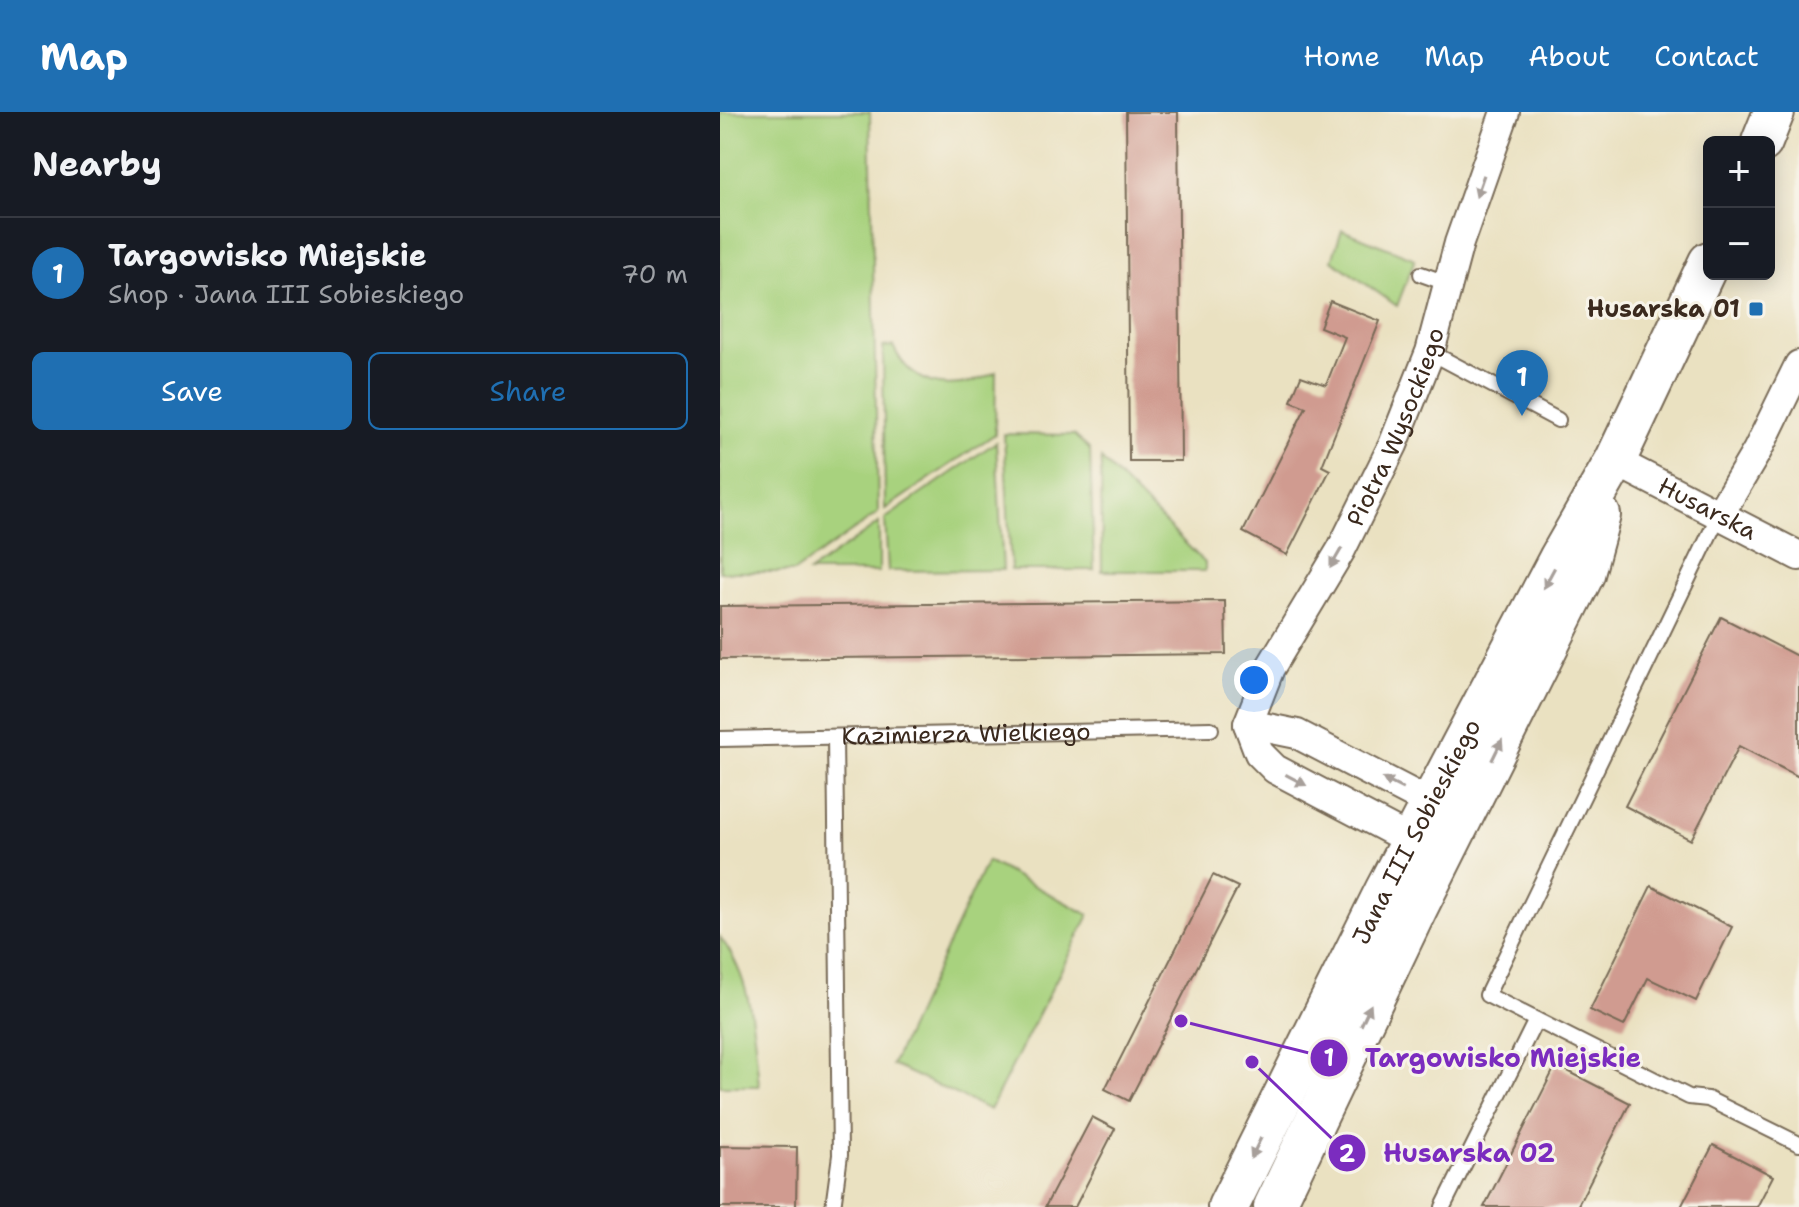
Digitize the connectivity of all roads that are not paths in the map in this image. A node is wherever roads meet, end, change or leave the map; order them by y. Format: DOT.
graph roads {
  1 [pos="1505,112"];
  2 [pos="1774,112"];
  3 [pos="1764,136"];
  4 [pos="1421,274"];
  5 [pos="1703,275"];
  6 [pos="1449,284"];
  7 [pos="1430,352"];
  8 [pos="1799,365"];
  9 [pos="1558,420"];
  10 [pos="1615,461"];
  11 [pos="1719,515"];
  12 [pos="1799,556"];
  13 [pos="1248,724"];
  14 [pos="1211,729"];
  15 [pos="835,737"];
  16 [pos="720,739"];
  17 [pos="1446,812"];
  18 [pos="1427,849"];
  19 [pos="1536,1020"];
  20 [pos="1799,1144"];
  21 [pos="833,1207"];
  22 [pos="1228,1207"];
  23 [pos="1274,1207"];
  24 [pos="1443,1207"];
  1 -- 6 [label="street, Piotra Wysockiego, one-way"];
  2 -- 3 [label="street"];
  4 -- 6 [label="lane"];
  5 -- 10 [label="street, Jana III Sobieskiego"];
  6 -- 7 [label="street, Piotra Wysockiego"];
  7 -- 9 [label="lane"];
  7 -- 13 [label="street, Piotra Wysockiego, one-way"];
  8 -- 11 [label="street"];
  10 -- 11 [label="street, Husarska"];
  10 -- 17 [label="street, Jana III Sobieskiego"];
  11 -- 12 [label="street, Husarska"];
  11 -- 19 [label="lane"];
  17 -- 13 [label="street, one-way"];
  13 -- 18 [label="street, one-way"];
  14 -- 15 [label="lane, Kazimierza Wielkiego"];
  15 -- 16 [label="lane, Kazimierza Wielkiego"];
  15 -- 21 [label="lane"];
  17 -- 18 [label="street, Jana III Sobieskiego"];
  18 -- 22 [label="street, Jana III Sobieskiego, one-way"];
  23 -- 18 [label="street, Jana III Sobieskiego, one-way"];
  19 -- 20 [label="lane"];
  19 -- 24 [label="lane"];
}
